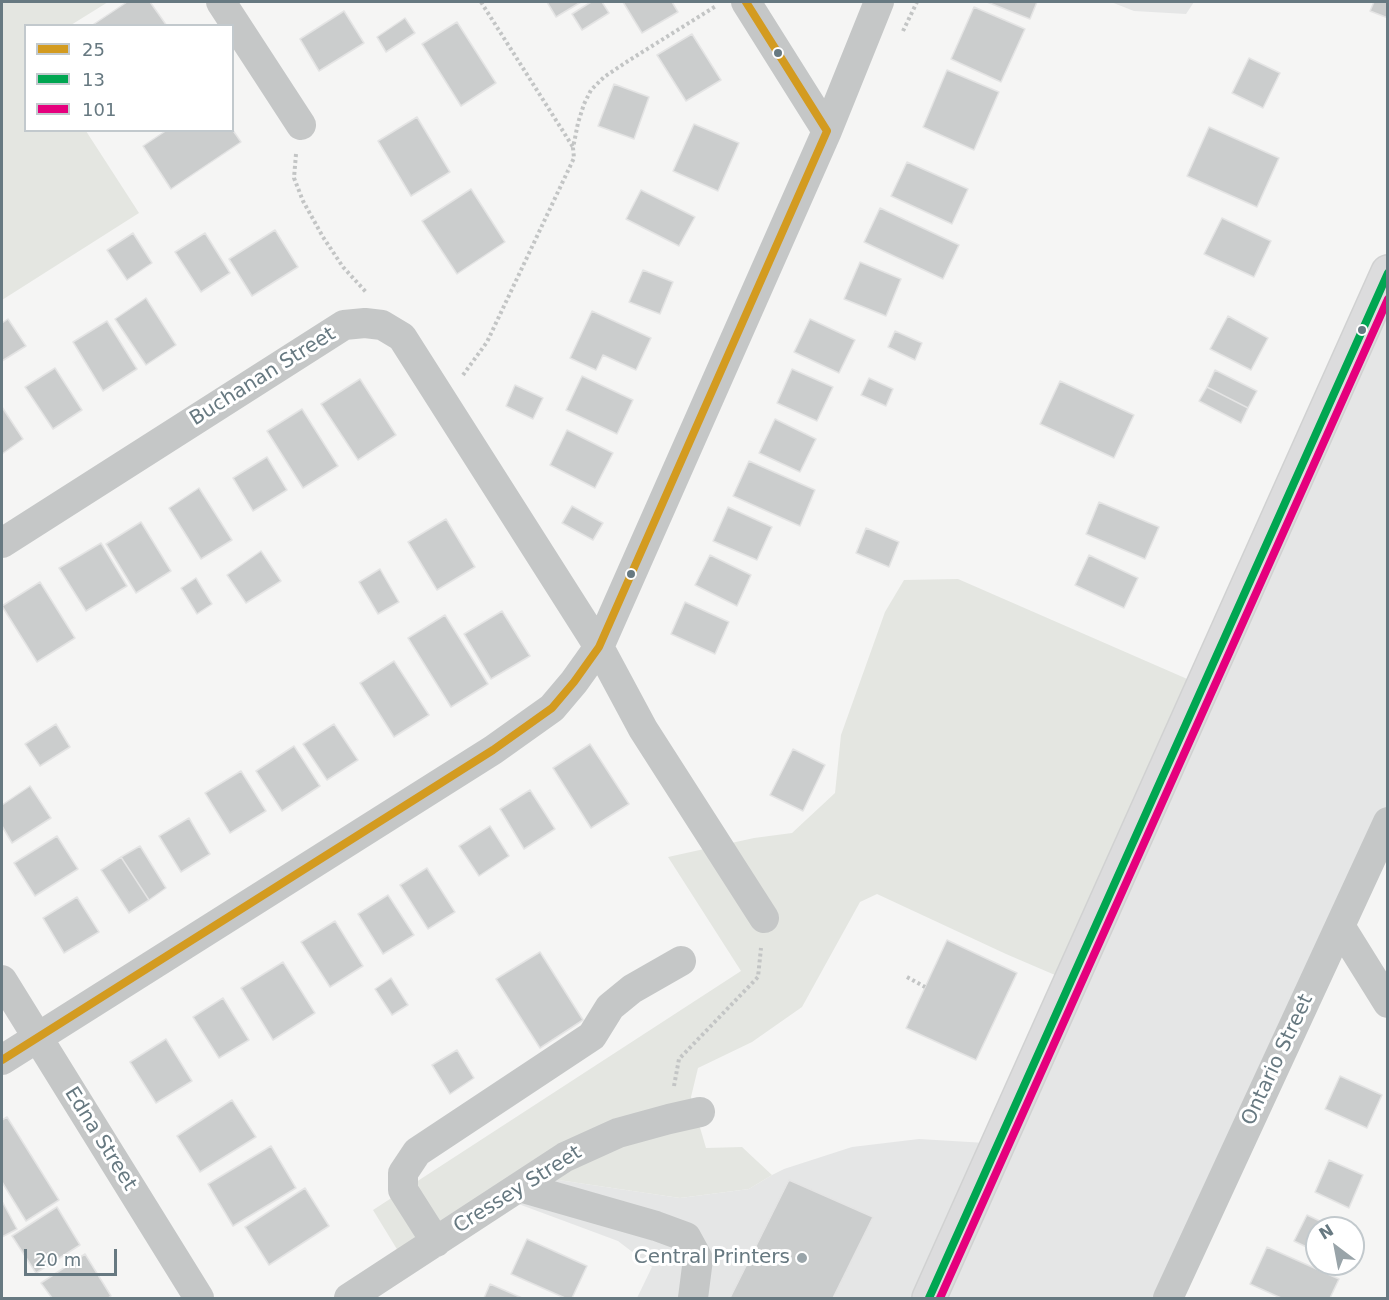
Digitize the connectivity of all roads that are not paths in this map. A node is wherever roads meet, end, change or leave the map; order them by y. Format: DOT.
graph roads {
  1 [pos="220,2"];
  2 [pos="734,2"];
  3 [pos="879,2"];
  4 [pos="301,125"];
  5 [pos="827,132"];
  6 [pos="1388,272"];
  7 [pos="2,543"];
  8 [pos="599,647"];
  9 [pos="1388,822"];
  10 [pos="764,918"];
  11 [pos="1340,926"];
  12 [pos="681,961"];
  13 [pos="2,980"];
  14 [pos="1388,1003"];
  15 [pos="37,1038"];
  16 [pos="2,1060"];
  17 [pos="700,1112"];
  18 [pos="520,1187"];
  19 [pos="436,1242"];
  20 [pos="199,1299"];
  21 [pos="349,1299"];
  22 [pos="693,1299"];
  23 [pos="929,1299"];
  24 [pos="1168,1299"];
  1 -- 4 [label="street"];
  2 -- 5 [label="street"];
  3 -- 5 [label="street"];
  5 -- 8 [label="street"];
  6 -- 23 [label="main road"];
  7 -- 8 [label="street, Buchanan Street"];
  8 -- 10 [label="street"];
  8 -- 15 [label="street"];
  9 -- 11 [label="street, Ontario Street"];
  11 -- 14 [label="street"];
  11 -- 24 [label="street, Ontario Street"];
  12 -- 19 [label="street"];
  13 -- 15 [label="street, Edna Street"];
  15 -- 16 [label="street"];
  15 -- 20 [label="street, Edna Street"];
  17 -- 18 [label="street, Cressey Street"];
  18 -- 19 [label="street, Cressey Street"];
  18 -- 22 [label="street"];
  19 -- 21 [label="street, Cressey Street"];
}
